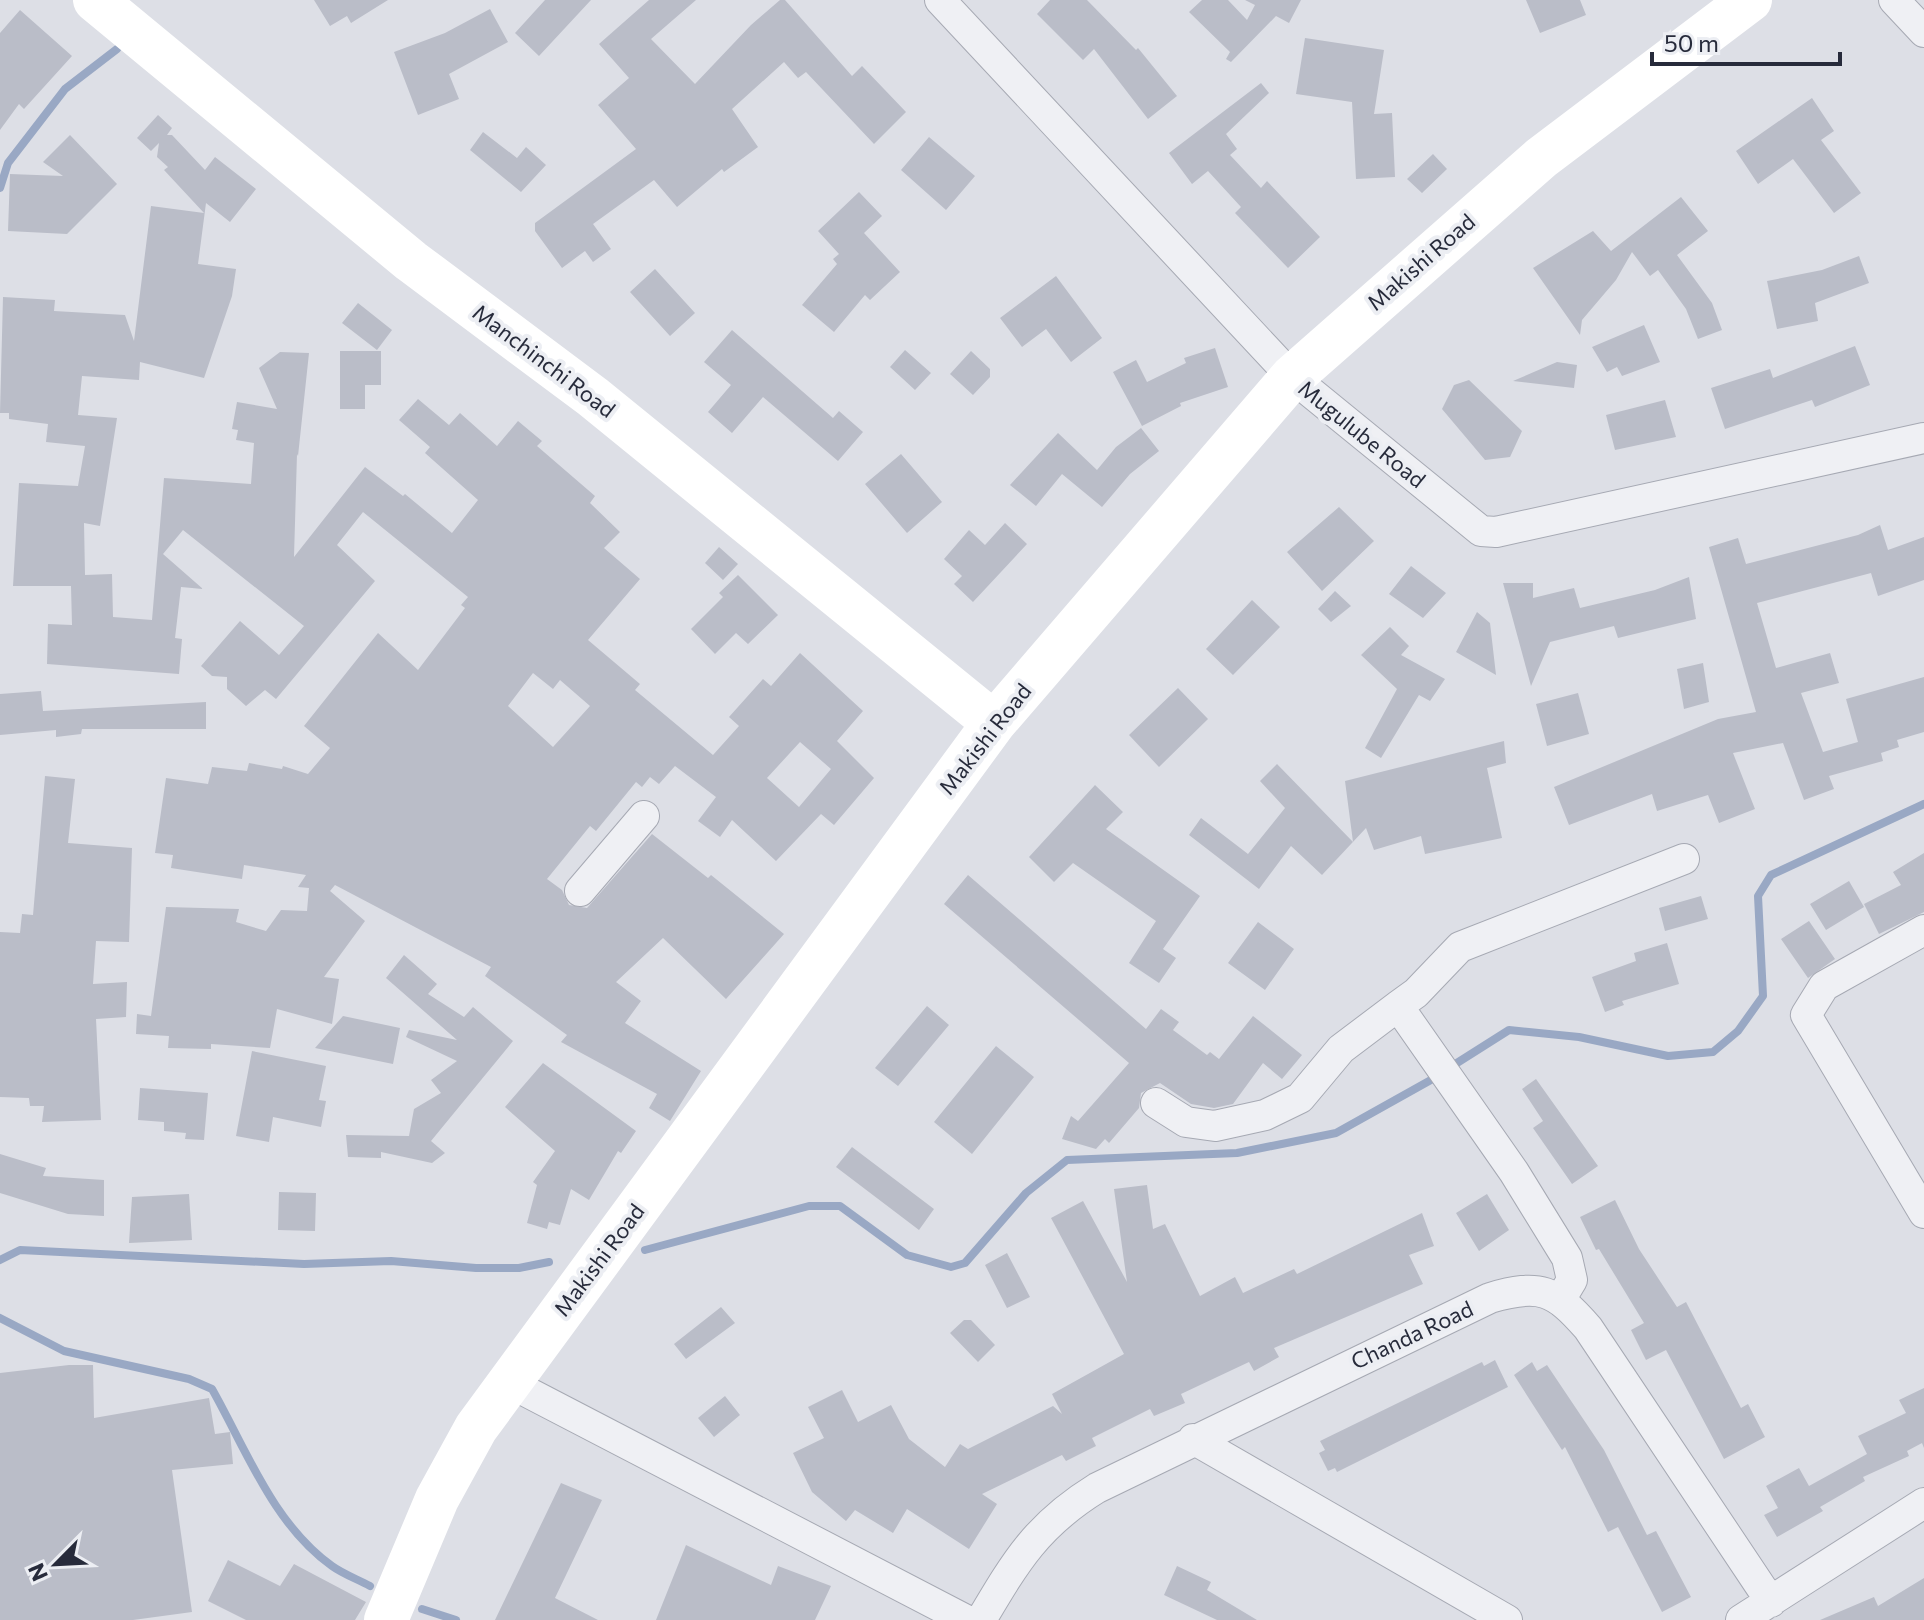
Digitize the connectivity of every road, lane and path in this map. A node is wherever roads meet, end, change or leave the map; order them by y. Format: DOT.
graph roads {
  1 [pos="95,0"];
  2 [pos="940,0"];
  3 [pos="1894,0"];
  4 [pos="1724,8"];
  5 [pos="1924,32"];
  6 [pos="1292,377"];
  7 [pos="1924,438"];
  8 [pos="994,723"];
  9 [pos="644,816"];
  10 [pos="1684,859"];
  11 [pos="580,891"];
  12 [pos="1924,930"];
  13 [pos="1398,1006"];
  14 [pos="1156,1103"];
  15 [pos="1924,1213"];
  16 [pos="1560,1300"];
  17 [pos="508,1382"];
  18 [pos="1193,1439"];
  19 [pos="1924,1503"];
  20 [pos="1771,1602"];
  21 [pos="947,1616"];
  22 [pos="386,1620"];
  23 [pos="981,1620"];
  24 [pos="1507,1620"];
  25 [pos="1741,1620"];
  1 -- 8 [label="main road, Manchinchi Road"];
  2 -- 6 [label="street, Mugulube Road"];
  3 -- 5 [label="street"];
  4 -- 6 [label="main road, Makishi Road"];
  6 -- 7 [label="street, Mugulube Road"];
  6 -- 8 [label="main road, Makishi Road"];
  8 -- 17 [label="main road, Makishi Road"];
  9 -- 11 [label="street"];
  10 -- 13 [label="street"];
  12 -- 15 [label="street"];
  13 -- 14 [label="street"];
  13 -- 16 [label="street"];
  16 -- 18 [label="street, Chanda Road"];
  16 -- 20 [label="street"];
  17 -- 21 [label="street"];
  17 -- 22 [label="main road, Makishi Road"];
  18 -- 23 [label="street, Chanda Road"];
  18 -- 24 [label="street"];
  19 -- 20 [label="street"];
  20 -- 25 [label="street"];
}
